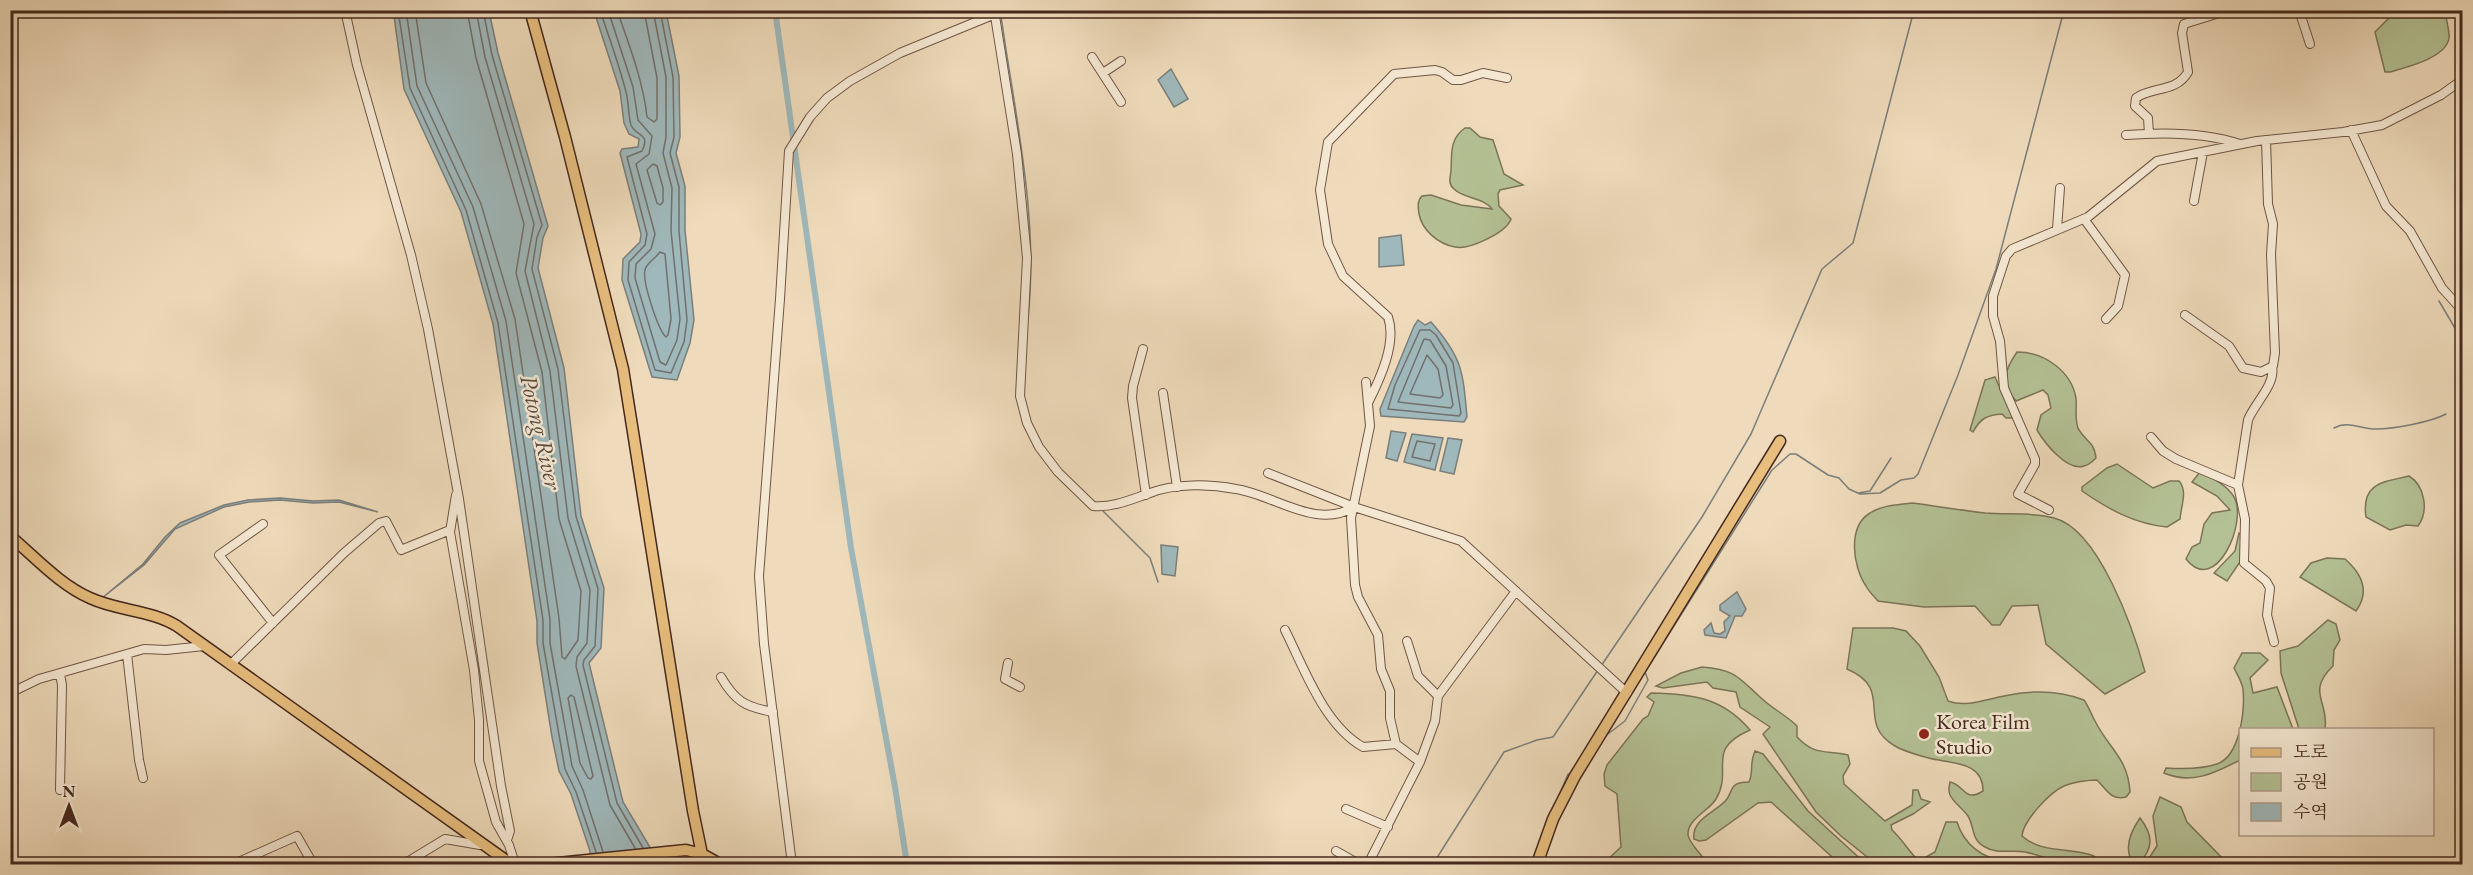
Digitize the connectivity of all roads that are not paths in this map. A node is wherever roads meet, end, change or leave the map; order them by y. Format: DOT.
graph roads {
  1 [pos="345,10"];
  2 [pos="530,10"];
  3 [pos="2229,10"];
  4 [pos="2299,10"];
  5 [pos="1000,14"];
  6 [pos="2310,44"];
  7 [pos="1092,57"];
  8 [pos="1121,61"];
  9 [pos="1103,74"];
  10 [pos="1507,78"];
  11 [pos="2463,80"];
  12 [pos="1121,102"];
  13 [pos="2351,130"];
  14 [pos="2149,134"];
  15 [pos="2126,135"];
  16 [pos="2266,140"];
  17 [pos="2241,144"];
  18 [pos="2203,152"];
  19 [pos="2060,188"];
  20 [pos="2194,201"];
  21 [pos="2084,219"];
  22 [pos="2057,229"];
  23 [pos="2463,310"];
  24 [pos="2185,315"];
  25 [pos="2106,319"];
  26 [pos="1143,349"];
  27 [pos="2272,367"];
  28 [pos="1366,382"];
  29 [pos="1163,393"];
  30 [pos="1368,403"];
  31 [pos="2151,437"];
  32 [pos="1780,441"];
  33 [pos="1268,473"];
  34 [pos="2238,485"];
  35 [pos="1177,487"];
  36 [pos="457,491"];
  37 [pos="1146,495"];
  38 [pos="1354,507"];
  39 [pos="2049,510"];
  40 [pos="263,524"];
  41 [pos="450,530"];
  42 [pos="10,536"];
  43 [pos="1516,591"];
  44 [pos="273,623"];
  45 [pos="1286,630"];
  46 [pos="1407,641"];
  47 [pos="2274,642"];
  48 [pos="204,646"];
  49 [pos="127,654"];
  50 [pos="1008,663"];
  51 [pos="230,665"];
  52 [pos="60,674"];
  53 [pos="721,677"];
  54 [pos="1020,687"];
  55 [pos="10,693"];
  56 [pos="1627,693"];
  57 [pos="1438,696"];
  58 [pos="772,712"];
  59 [pos="1396,744"];
  60 [pos="1420,762"];
  61 [pos="143,778"];
  62 [pos="60,790"];
  63 [pos="1346,809"];
  64 [pos="1388,826"];
  65 [pos="507,840"];
  66 [pos="480,845"];
  67 [pos="1336,851"];
  68 [pos="703,859"];
  69 [pos="1370,861"];
  70 [pos="234,864"];
  71 [pos="313,864"];
  72 [pos="404,864"];
  73 [pos="513,864"];
  74 [pos="548,864"];
  75 [pos="720,864"];
  76 [pos="792,864"];
  77 [pos="1359,864"];
  78 [pos="1381,864"];
  79 [pos="1537,864"];
  1 -- 36 [label="street"];
  2 -- 68 [label="main road"];
  3 -- 14 [label="street"];
  4 -- 6 [label="street"];
  5 -- 37 [label="street"];
  5 -- 58 [label="street"];
  7 -- 9 [label="street"];
  8 -- 9 [label="street"];
  9 -- 12 [label="street"];
  10 -- 30 [label="street"];
  11 -- 13 [label="street"];
  13 -- 16 [label="street"];
  13 -- 23 [label="street"];
  14 -- 15 [label="street"];
  14 -- 17 [label="street"];
  16 -- 17 [label="street"];
  16 -- 27 [label="street"];
  17 -- 18 [label="street"];
  18 -- 20 [label="street"];
  18 -- 21 [label="street"];
  19 -- 22 [label="street"];
  21 -- 22 [label="street"];
  21 -- 25 [label="street"];
  22 -- 39 [label="street"];
  24 -- 27 [label="street"];
  26 -- 37 [label="street"];
  27 -- 34 [label="street"];
  28 -- 30 [label="street"];
  29 -- 35 [label="street"];
  30 -- 38 [label="street"];
  31 -- 34 [label="street"];
  32 -- 56 [label="main road"];
  33 -- 38 [label="street"];
  34 -- 47 [label="street"];
  35 -- 37 [label="street"];
  35 -- 38 [label="street"];
  36 -- 41 [label="street"];
  36 -- 65 [label="street"];
  38 -- 43 [label="street"];
  38 -- 59 [label="street"];
  40 -- 44 [label="street"];
  41 -- 44 [label="street"];
  41 -- 65 [label="street"];
  42 -- 48 [label="main road"];
  43 -- 56 [label="street"];
  43 -- 57 [label="street"];
  44 -- 51 [label="street"];
  45 -- 59 [label="street"];
  46 -- 57 [label="street"];
  48 -- 49 [label="street"];
  48 -- 51 [label="main road"];
  49 -- 52 [label="street"];
  49 -- 61 [label="street"];
  50 -- 54 [label="street"];
  51 -- 66 [label="main road"];
  52 -- 55 [label="street"];
  52 -- 62 [label="street"];
  53 -- 58 [label="street"];
  56 -- 79 [label="main road"];
  57 -- 60 [label="street"];
  58 -- 76 [label="street"];
  59 -- 60 [label="street"];
  60 -- 64 [label="street"];
  63 -- 64 [label="street"];
  64 -- 69 [label="street"];
  65 -- 73 [label="street"];
  66 -- 72 [label="street"];
  66 -- 73 [label="main road"];
  67 -- 77 [label="street"];
  68 -- 74 [label="main road"];
  68 -- 75 [label="main road"];
  69 -- 78 [label="street"];
  70 -- 71 [label="street"];
}
